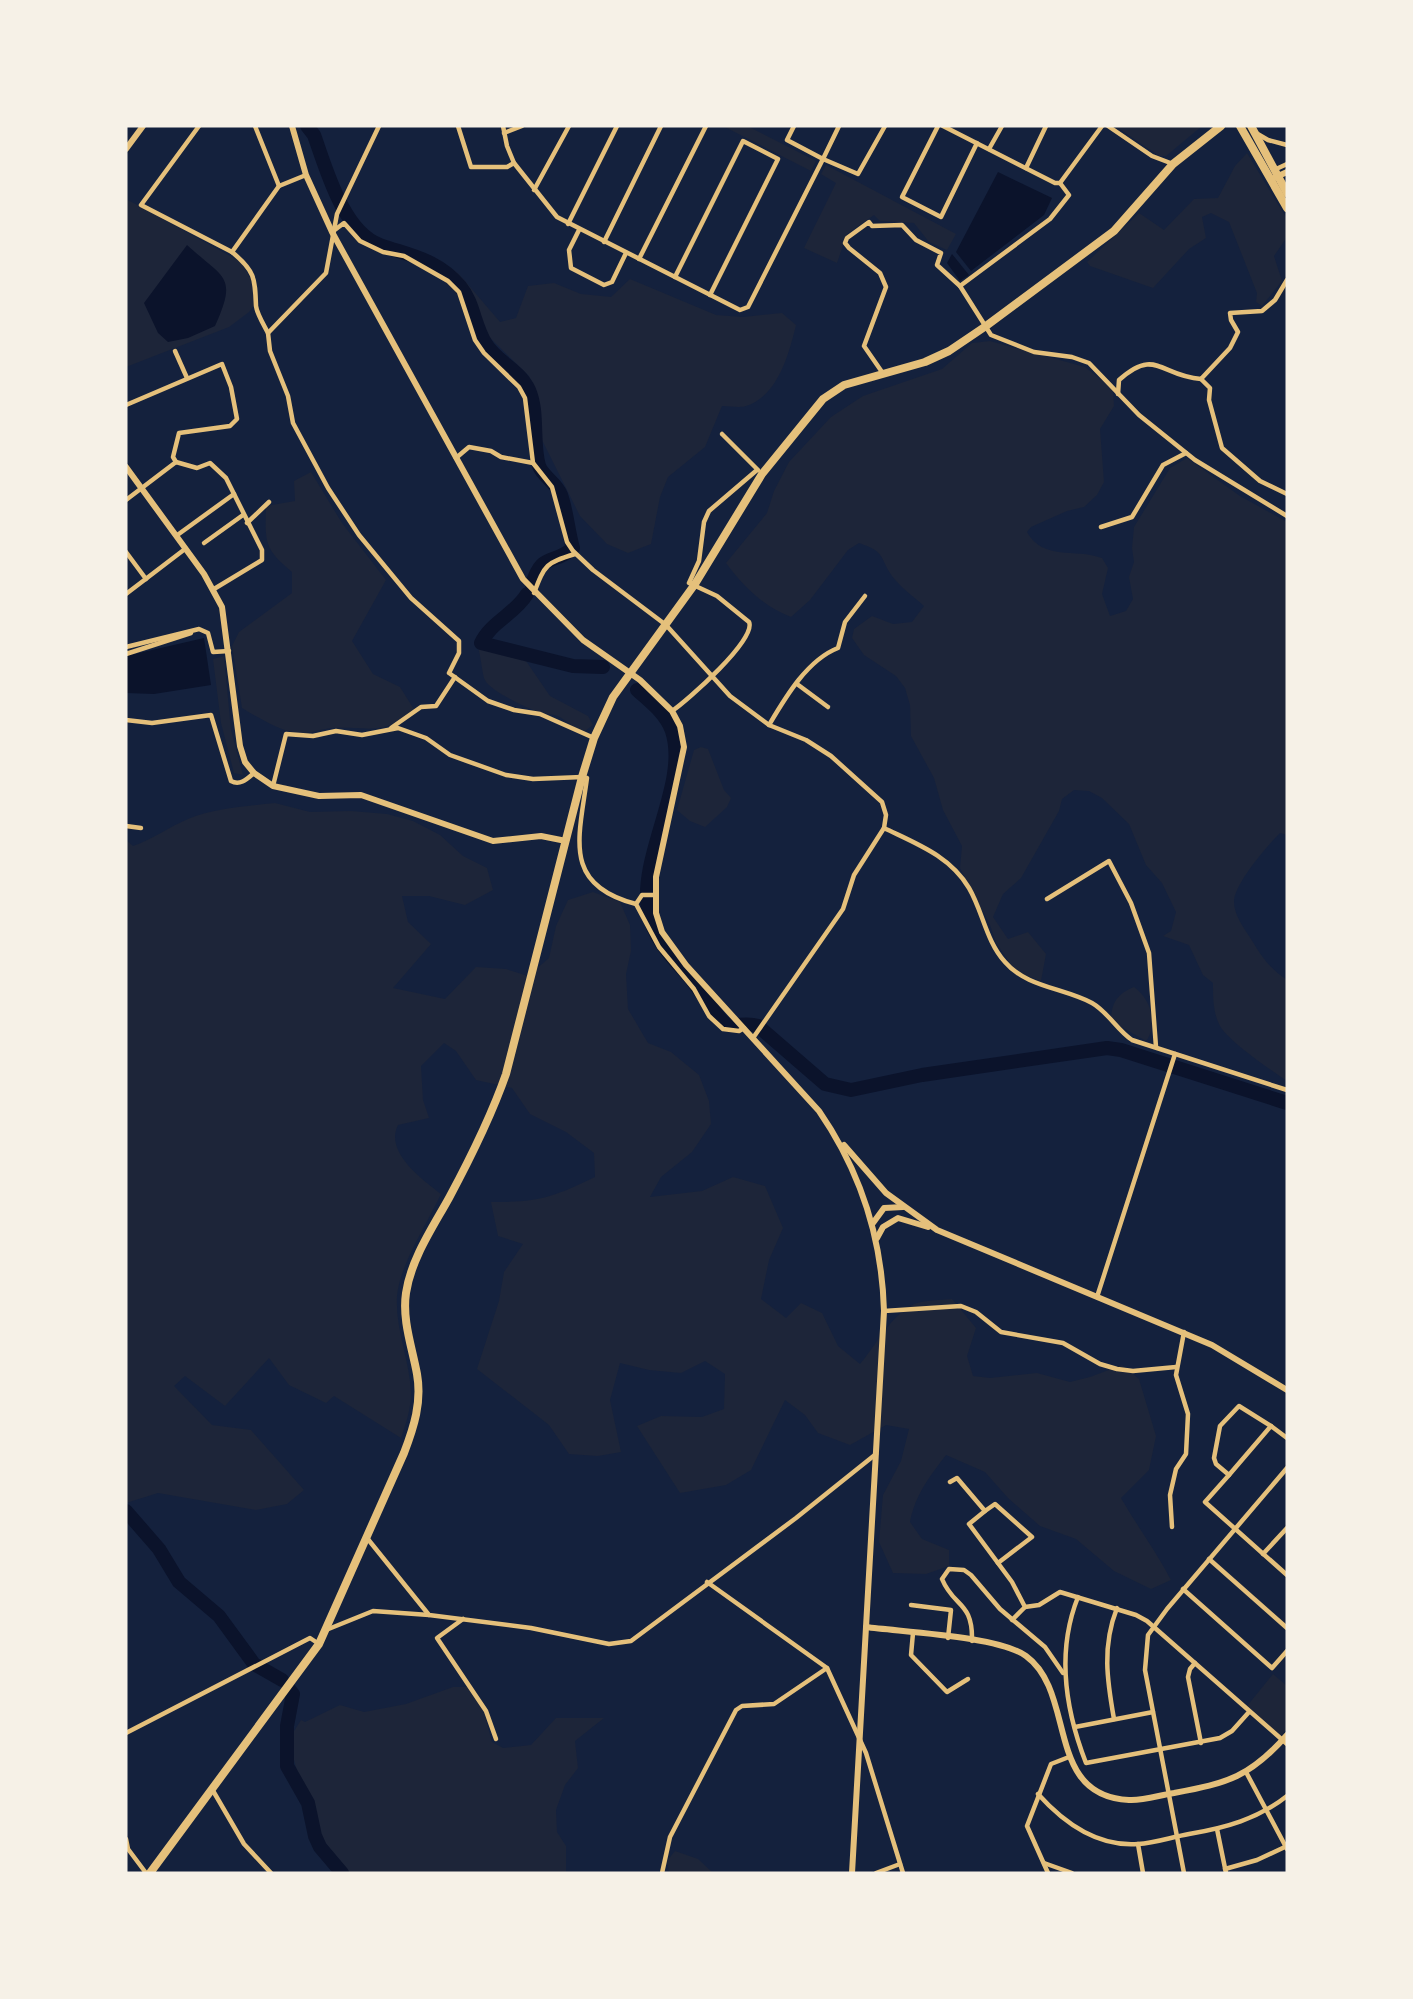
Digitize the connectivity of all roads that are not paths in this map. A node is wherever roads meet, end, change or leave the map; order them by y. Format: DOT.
graph roads {
  1 [pos="143,126"];
  2 [pos="199,126"];
  3 [pos="255,126"];
  4 [pos="292,126"];
  5 [pos="379,126"];
  6 [pos="458,126"];
  7 [pos="503,126"];
  8 [pos="522,126"];
  9 [pos="569,126"];
  10 [pos="617,126"];
  11 [pos="662,126"];
  12 [pos="706,126"];
  13 [pos="794,126"];
  14 [pos="839,126"];
  15 [pos="885,126"];
  16 [pos="938,126"];
  17 [pos="942,126"];
  18 [pos="1002,126"];
  19 [pos="1047,126"];
  20 [pos="1102,126"];
  21 [pos="1108,126"];
  22 [pos="1221,126"];
  23 [pos="1240,126"];
  24 [pos="1252,129"];
  25 [pos="504,133"];
  26 [pos="977,143"];
  27 [pos="1287,145"];
  28 [pos="126,149"];
  29 [pos="989,149"];
  30 [pos="823,159"];
  31 [pos="514,164"];
  32 [pos="1173,164"];
  33 [pos="1287,164"];
  34 [pos="1026,168"];
  35 [pos="1287,172"];
  36 [pos="306,175"];
  37 [pos="1274,175"];
  38 [pos="1060,183"];
  39 [pos="279,186"];
  40 [pos="534,190"];
  41 [pos="1287,193"];
  42 [pos="1287,208"];
  43 [pos="568,225"];
  44 [pos="579,230"];
  45 [pos="332,232"];
  46 [pos="604,242"];
  47 [pos="232,252"];
  48 [pos="626,253"];
  49 [pos="639,259"];
  50 [pos="675,277"];
  51 [pos="1287,280"];
  52 [pos="960,286"];
  53 [pos="710,295"];
  54 [pos="986,326"];
  55 [pos="268,333"];
  56 [pos="175,351"];
  57 [pos="882,372"];
  58 [pos="187,378"];
  59 [pos="1201,379"];
  60 [pos="1118,394"];
  61 [pos="126,405"];
  62 [pos="722,434"];
  63 [pos="1186,453"];
  64 [pos="456,458"];
  65 [pos="176,462"];
  66 [pos="533,463"];
  67 [pos="126,467"];
  68 [pos="760,472"];
  69 [pos="141,489"];
  70 [pos="234,494"];
  71 [pos="1287,494"];
  72 [pos="126,500"];
  73 [pos="269,501"];
  74 [pos="243,515"];
  75 [pos="1287,516"];
  76 [pos="247,523"];
  77 [pos="1101,527"];
  78 [pos="176,536"];
  79 [pos="204,543"];
  80 [pos="185,549"];
  81 [pos="573,551"];
  82 [pos="126,552"];
  83 [pos="133,562"];
  84 [pos="126,567"];
  85 [pos="146,579"];
  86 [pos="695,584"];
  87 [pos="214,589"];
  88 [pos="534,593"];
  89 [pos="126,594"];
  90 [pos="866,596"];
  91 [pos="666,625"];
  92 [pos="191,631"];
  93 [pos="126,647"];
  94 [pos="229,651"];
  95 [pos="126,654"];
  96 [pos="631,674"];
  97 [pos="711,676"];
  98 [pos="455,677"];
  99 [pos="797,684"];
  100 [pos="828,707"];
  101 [pos="672,711"];
  102 [pos="126,720"];
  103 [pos="769,725"];
  104 [pos="391,728"];
  105 [pos="594,738"];
  106 [pos="254,773"];
  107 [pos="582,777"];
  108 [pos="273,786"];
  109 [pos="126,826"];
  110 [pos="141,828"];
  111 [pos="884,828"];
  112 [pos="566,841"];
  113 [pos="652,895"];
  114 [pos="1047,899"];
  115 [pos="636,904"];
  116 [pos="744,1028"];
  117 [pos="753,1038"];
  118 [pos="1156,1047"];
  119 [pos="1175,1056"];
  120 [pos="1287,1090"];
  121 [pos="837,1137"];
  122 [pos="903,1207"];
  123 [pos="873,1223"];
  124 [pos="937,1230"];
  125 [pos="877,1238"];
  126 [pos="1096,1297"];
  127 [pos="884,1311"];
  128 [pos="1184,1332"];
  129 [pos="1176,1367"];
  130 [pos="1287,1390"];
  131 [pos="1271,1426"];
  132 [pos="1287,1438"];
  133 [pos="876,1454"];
  134 [pos="1287,1468"];
  135 [pos="1228,1475"];
  136 [pos="950,1482"];
  137 [pos="985,1511"];
  138 [pos="1172,1527"];
  139 [pos="1234,1528"];
  140 [pos="1287,1528"];
  141 [pos="367,1538"];
  142 [pos="1263,1554"];
  143 [pos="1209,1559"];
  144 [pos="998,1563"];
  145 [pos="1287,1575"];
  146 [pos="707,1582"];
  147 [pos="1183,1589"];
  148 [pos="1078,1597"];
  149 [pos="911,1605"];
  150 [pos="1025,1607"];
  151 [pos="1117,1608"];
  152 [pos="429,1616"];
  153 [pos="463,1619"];
  154 [pos="1012,1620"];
  155 [pos="1153,1626"];
  156 [pos="866,1627"];
  157 [pos="1287,1628"];
  158 [pos="326,1630"];
  159 [pos="913,1633"];
  160 [pos="948,1638"];
  161 [pos="972,1641"];
  162 [pos="319,1644"];
  163 [pos="1287,1651"];
  164 [pos="1195,1663"];
  165 [pos="827,1668"];
  166 [pos="1064,1673"];
  167 [pos="968,1679"];
  168 [pos="1153,1712"];
  169 [pos="1249,1712"];
  170 [pos="1114,1719"];
  171 [pos="1075,1727"];
  172 [pos="126,1733"];
  173 [pos="496,1738"];
  174 [pos="1285,1740"];
  175 [pos="1201,1743"];
  176 [pos="860,1744"];
  177 [pos="1161,1751"];
  178 [pos="1069,1757"];
  179 [pos="1246,1772"];
  180 [pos="212,1789"];
  181 [pos="1038,1794"];
  182 [pos="1168,1794"];
  183 [pos="1287,1796"];
  184 [pos="1267,1810"];
  185 [pos="1217,1829"];
  186 [pos="1177,1836"];
  187 [pos="126,1839"];
  188 [pos="1138,1844"];
  189 [pos="1287,1847"];
  190 [pos="1044,1863"];
  191 [pos="900,1864"];
  192 [pos="1226,1871"];
  193 [pos="148,1873"];
  194 [pos="271,1873"];
  195 [pos="662,1873"];
  196 [pos="852,1873"];
  197 [pos="876,1873"];
  198 [pos="903,1873"];
  199 [pos="1048,1873"];
  200 [pos="1072,1873"];
  201 [pos="1143,1873"];
  202 [pos="1184,1873"];
  1 -- 28 [label="street"];
  2 -- 47 [label="street"];
  3 -- 39 [label="street"];
  4 -- 36 [label="street"];
  5 -- 45 [label="street"];
  6 -- 31 [label="street"];
  7 -- 25 [label="street"];
  8 -- 25 [label="street"];
  9 -- 40 [label="street"];
  10 -- 43 [label="street"];
  11 -- 46 [label="street"];
  12 -- 49 [label="street"];
  13 -- 30 [label="street"];
  14 -- 30 [label="street"];
  15 -- 30 [label="street"];
  16 -- 26 [label="street"];
  17 -- 26 [label="street"];
  18 -- 29 [label="street"];
  19 -- 34 [label="street"];
  20 -- 38 [label="street"];
  21 -- 32 [label="street"];
  22 -- 32 [label="main road"];
  23 -- 37 [label="main road"];
  24 -- 27 [label="street"];
  24 -- 37 [label="main road"];
  25 -- 31 [label="street"];
  26 -- 29 [label="street"];
  29 -- 34 [label="street"];
  30 -- 53 [label="street"];
  31 -- 40 [label="street"];
  32 -- 54 [label="main road"];
  33 -- 37 [label="street"];
  34 -- 38 [label="street"];
  35 -- 37 [label="street"];
  36 -- 39 [label="street"];
  36 -- 45 [label="street"];
  37 -- 41 [label="main road"];
  37 -- 42 [label="main road"];
  38 -- 52 [label="street"];
  39 -- 47 [label="street"];
  40 -- 43 [label="street"];
  43 -- 44 [label="street"];
  44 -- 46 [label="street"];
  44 -- 48 [label="street"];
  45 -- 55 [label="street"];
  45 -- 64 [label="street"];
  45 -- 66 [label="street"];
  46 -- 48 [label="street"];
  47 -- 55 [label="street"];
  48 -- 49 [label="street"];
  49 -- 50 [label="street"];
  50 -- 53 [label="street"];
  50 -- 53 [label="street"];
  51 -- 59 [label="street"];
  52 -- 54 [label="street"];
  52 -- 57 [label="street"];
  54 -- 57 [label="main road"];
  54 -- 60 [label="street"];
  55 -- 98 [label="street"];
  56 -- 58 [label="street"];
  57 -- 68 [label="main road"];
  58 -- 61 [label="street"];
  58 -- 65 [label="street"];
  59 -- 60 [label="street"];
  59 -- 71 [label="street"];
  60 -- 63 [label="street"];
  62 -- 68 [label="street"];
  63 -- 75 [label="street"];
  63 -- 77 [label="street"];
  64 -- 66 [label="street"];
  64 -- 88 [label="street"];
  65 -- 69 [label="street"];
  65 -- 70 [label="street"];
  66 -- 81 [label="street"];
  67 -- 69 [label="street"];
  68 -- 86 [label="main road"];
  68 -- 86 [label="street"];
  69 -- 72 [label="street"];
  69 -- 78 [label="street"];
  70 -- 74 [label="street"];
  70 -- 78 [label="street"];
  73 -- 76 [label="street"];
  74 -- 76 [label="street"];
  74 -- 79 [label="street"];
  76 -- 87 [label="street"];
  78 -- 80 [label="street"];
  80 -- 85 [label="street"];
  80 -- 87 [label="street"];
  81 -- 88 [label="street"];
  81 -- 91 [label="street"];
  82 -- 83 [label="street"];
  83 -- 84 [label="street"];
  83 -- 85 [label="street"];
  85 -- 89 [label="street"];
  86 -- 91 [label="main road"];
  86 -- 97 [label="street"];
  87 -- 94 [label="street"];
  88 -- 96 [label="street"];
  90 -- 99 [label="street"];
  91 -- 96 [label="main road"];
  91 -- 97 [label="street"];
  92 -- 93 [label="street"];
  92 -- 94 [label="street"];
  92 -- 95 [label="street"];
  94 -- 106 [label="street"];
  96 -- 101 [label="street"];
  96 -- 105 [label="main road"];
  97 -- 101 [label="street"];
  97 -- 103 [label="street"];
  98 -- 104 [label="street"];
  98 -- 105 [label="street"];
  99 -- 100 [label="street"];
  99 -- 103 [label="street"];
  101 -- 113 [label="street"];
  102 -- 106 [label="street"];
  103 -- 111 [label="street"];
  104 -- 107 [label="street"];
  104 -- 108 [label="street"];
  105 -- 107 [label="main road"];
  106 -- 108 [label="street"];
  107 -- 112 [label="main road"];
  107 -- 115 [label="street"];
  108 -- 112 [label="street"];
  109 -- 110 [label="street"];
  111 -- 117 [label="street"];
  111 -- 118 [label="street"];
  112 -- 141 [label="main road"];
  113 -- 115 [label="street"];
  113 -- 116 [label="street"];
  114 -- 118 [label="street"];
  115 -- 116 [label="street"];
  116 -- 117 [label="street"];
  117 -- 121 [label="street"];
  118 -- 119 [label="street"];
  119 -- 120 [label="street"];
  119 -- 126 [label="street"];
  121 -- 122 [label="street"];
  121 -- 123 [label="street"];
  122 -- 123 [label="street"];
  122 -- 124 [label="street"];
  123 -- 125 [label="street"];
  124 -- 125 [label="street"];
  124 -- 126 [label="street"];
  125 -- 127 [label="street"];
  126 -- 128 [label="street"];
  127 -- 129 [label="street"];
  127 -- 133 [label="street"];
  128 -- 129 [label="street"];
  128 -- 130 [label="street"];
  129 -- 138 [label="street"];
  131 -- 132 [label="street"];
  131 -- 135 [label="street"];
  131 -- 135 [label="street"];
  133 -- 146 [label="street"];
  133 -- 156 [label="street"];
  134 -- 139 [label="street"];
  135 -- 139 [label="street"];
  136 -- 137 [label="street"];
  137 -- 144 [label="street"];
  137 -- 144 [label="street"];
  139 -- 142 [label="street"];
  139 -- 143 [label="street"];
  140 -- 142 [label="street"];
  141 -- 152 [label="street"];
  141 -- 158 [label="main road"];
  142 -- 145 [label="street"];
  143 -- 147 [label="street"];
  143 -- 157 [label="street"];
  144 -- 150 [label="street"];
  146 -- 153 [label="street"];
  146 -- 165 [label="street"];
  147 -- 155 [label="street"];
  147 -- 163 [label="street"];
  148 -- 150 [label="street"];
  148 -- 151 [label="street"];
  148 -- 166 [label="street"];
  149 -- 160 [label="street"];
  150 -- 154 [label="street"];
  151 -- 155 [label="street"];
  151 -- 170 [label="street"];
  152 -- 153 [label="street"];
  152 -- 158 [label="street"];
  153 -- 173 [label="street"];
  154 -- 161 [label="street"];
  154 -- 166 [label="street"];
  155 -- 164 [label="street"];
  155 -- 168 [label="street"];
  156 -- 159 [label="street"];
  156 -- 176 [label="street"];
  158 -- 162 [label="main road"];
  159 -- 160 [label="street"];
  159 -- 167 [label="street"];
  160 -- 161 [label="street"];
  161 -- 178 [label="street"];
  162 -- 172 [label="street"];
  162 -- 180 [label="main road"];
  164 -- 169 [label="street"];
  164 -- 175 [label="street"];
  165 -- 176 [label="street"];
  165 -- 195 [label="street"];
  166 -- 171 [label="street"];
  168 -- 170 [label="street"];
  168 -- 177 [label="street"];
  169 -- 174 [label="street"];
  169 -- 175 [label="street"];
  170 -- 171 [label="street"];
  171 -- 177 [label="street"];
  174 -- 179 [label="street"];
  175 -- 177 [label="street"];
  176 -- 191 [label="street"];
  176 -- 196 [label="street"];
  177 -- 182 [label="street"];
  178 -- 181 [label="street"];
  178 -- 182 [label="street"];
  179 -- 182 [label="street"];
  179 -- 184 [label="street"];
  180 -- 193 [label="main road"];
  180 -- 194 [label="street"];
  181 -- 188 [label="street"];
  181 -- 190 [label="street"];
  182 -- 186 [label="street"];
  183 -- 184 [label="street"];
  184 -- 185 [label="street"];
  184 -- 189 [label="street"];
  185 -- 186 [label="street"];
  185 -- 192 [label="street"];
  186 -- 188 [label="street"];
  186 -- 202 [label="street"];
  187 -- 193 [label="street"];
  188 -- 201 [label="street"];
  189 -- 192 [label="street"];
  190 -- 199 [label="street"];
  190 -- 200 [label="street"];
  191 -- 197 [label="street"];
  191 -- 198 [label="street"];
}
